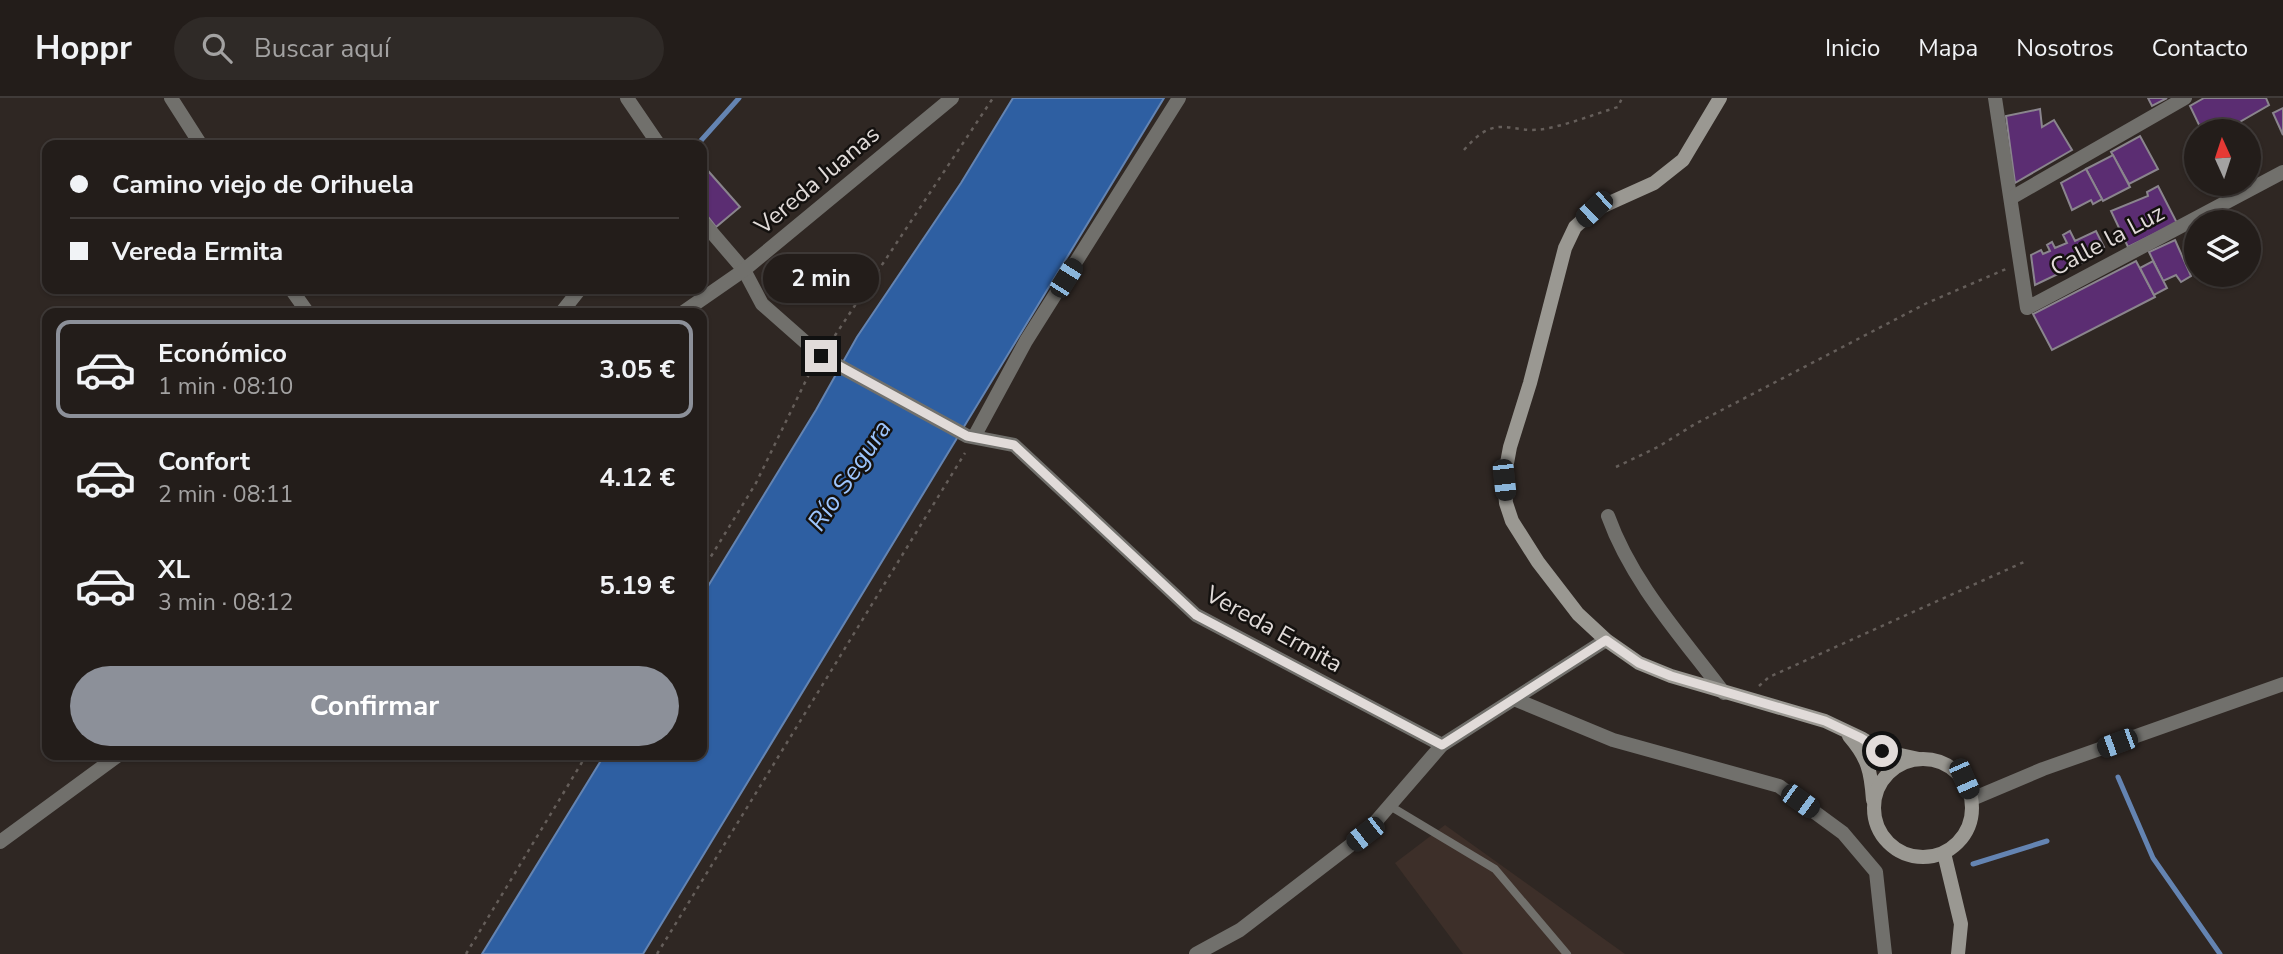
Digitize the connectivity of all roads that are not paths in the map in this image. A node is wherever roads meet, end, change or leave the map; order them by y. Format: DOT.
graph roads {
  1 [pos="171,98"];
  2 [pos="627,98"];
  3 [pos="952,98"];
  4 [pos="1179,98"];
  5 [pos="1720,98"];
  6 [pos="1995,98"];
  7 [pos="2185,98"];
  8 [pos="198,140"];
  9 [pos="656,140"];
  10 [pos="2283,172"];
  11 [pos="2011,198"];
  12 [pos="707,227"];
  13 [pos="744,270"];
  14 [pos="576,294"];
  15 [pos="565,308"];
  16 [pos="689,308"];
  17 [pos="971,437"];
  18 [pos="1608,516"];
  19 [pos="1606,640"];
  20 [pos="2283,684"];
  21 [pos="1724,693"];
  22 [pos="1514,699"];
  23 [pos="1846,732"];
  24 [pos="1442,745"];
  25 [pos="112,760"];
  26 [pos="1919,760"];
  27 [pos="1972,799"];
  28 [pos="1390,806"];
  29 [pos="1875,818"];
  30 [pos="0,842"];
  31 [pos="1944,853"];
  32 [pos="1196,954"];
  33 [pos="1567,954"];
  34 [pos="1885,954"];
  35 [pos="1958,954"];
  1 -- 8 [label="street"];
  2 -- 9 [label="street"];
  3 -- 13 [label="street, Vereda Juanas"];
  4 -- 17 [label="street"];
  5 -- 19 [label="main road"];
  6 -- 11 [label="street"];
  7 -- 11 [label="street"];
  10 -- 11 [label="street, Calle la Luz"];
  12 -- 13 [label="street, Vereda Ermita"];
  13 -- 16 [label="street"];
  13 -- 17 [label="street, Vereda Ermita"];
  14 -- 15 [label="street"];
  17 -- 24 [label="street, Vereda Ermita"];
  18 -- 21 [label="street"];
  19 -- 21 [label="main road"];
  19 -- 22 [label="street"];
  20 -- 27 [label="street"];
  21 -- 23 [label="main road"];
  22 -- 24 [label="street"];
  22 -- 34 [label="street"];
  23 -- 26 [label="main road"];
  23 -- 29 [label="main road"];
  24 -- 28 [label="street"];
  25 -- 30 [label="street"];
  26 -- 27 [label="main road"];
  26 -- 29 [label="main road"];
  27 -- 31 [label="main road"];
  28 -- 32 [label="street"];
  28 -- 33 [label="lane"];
  29 -- 31 [label="main road"];
  31 -- 35 [label="main road"];
}
